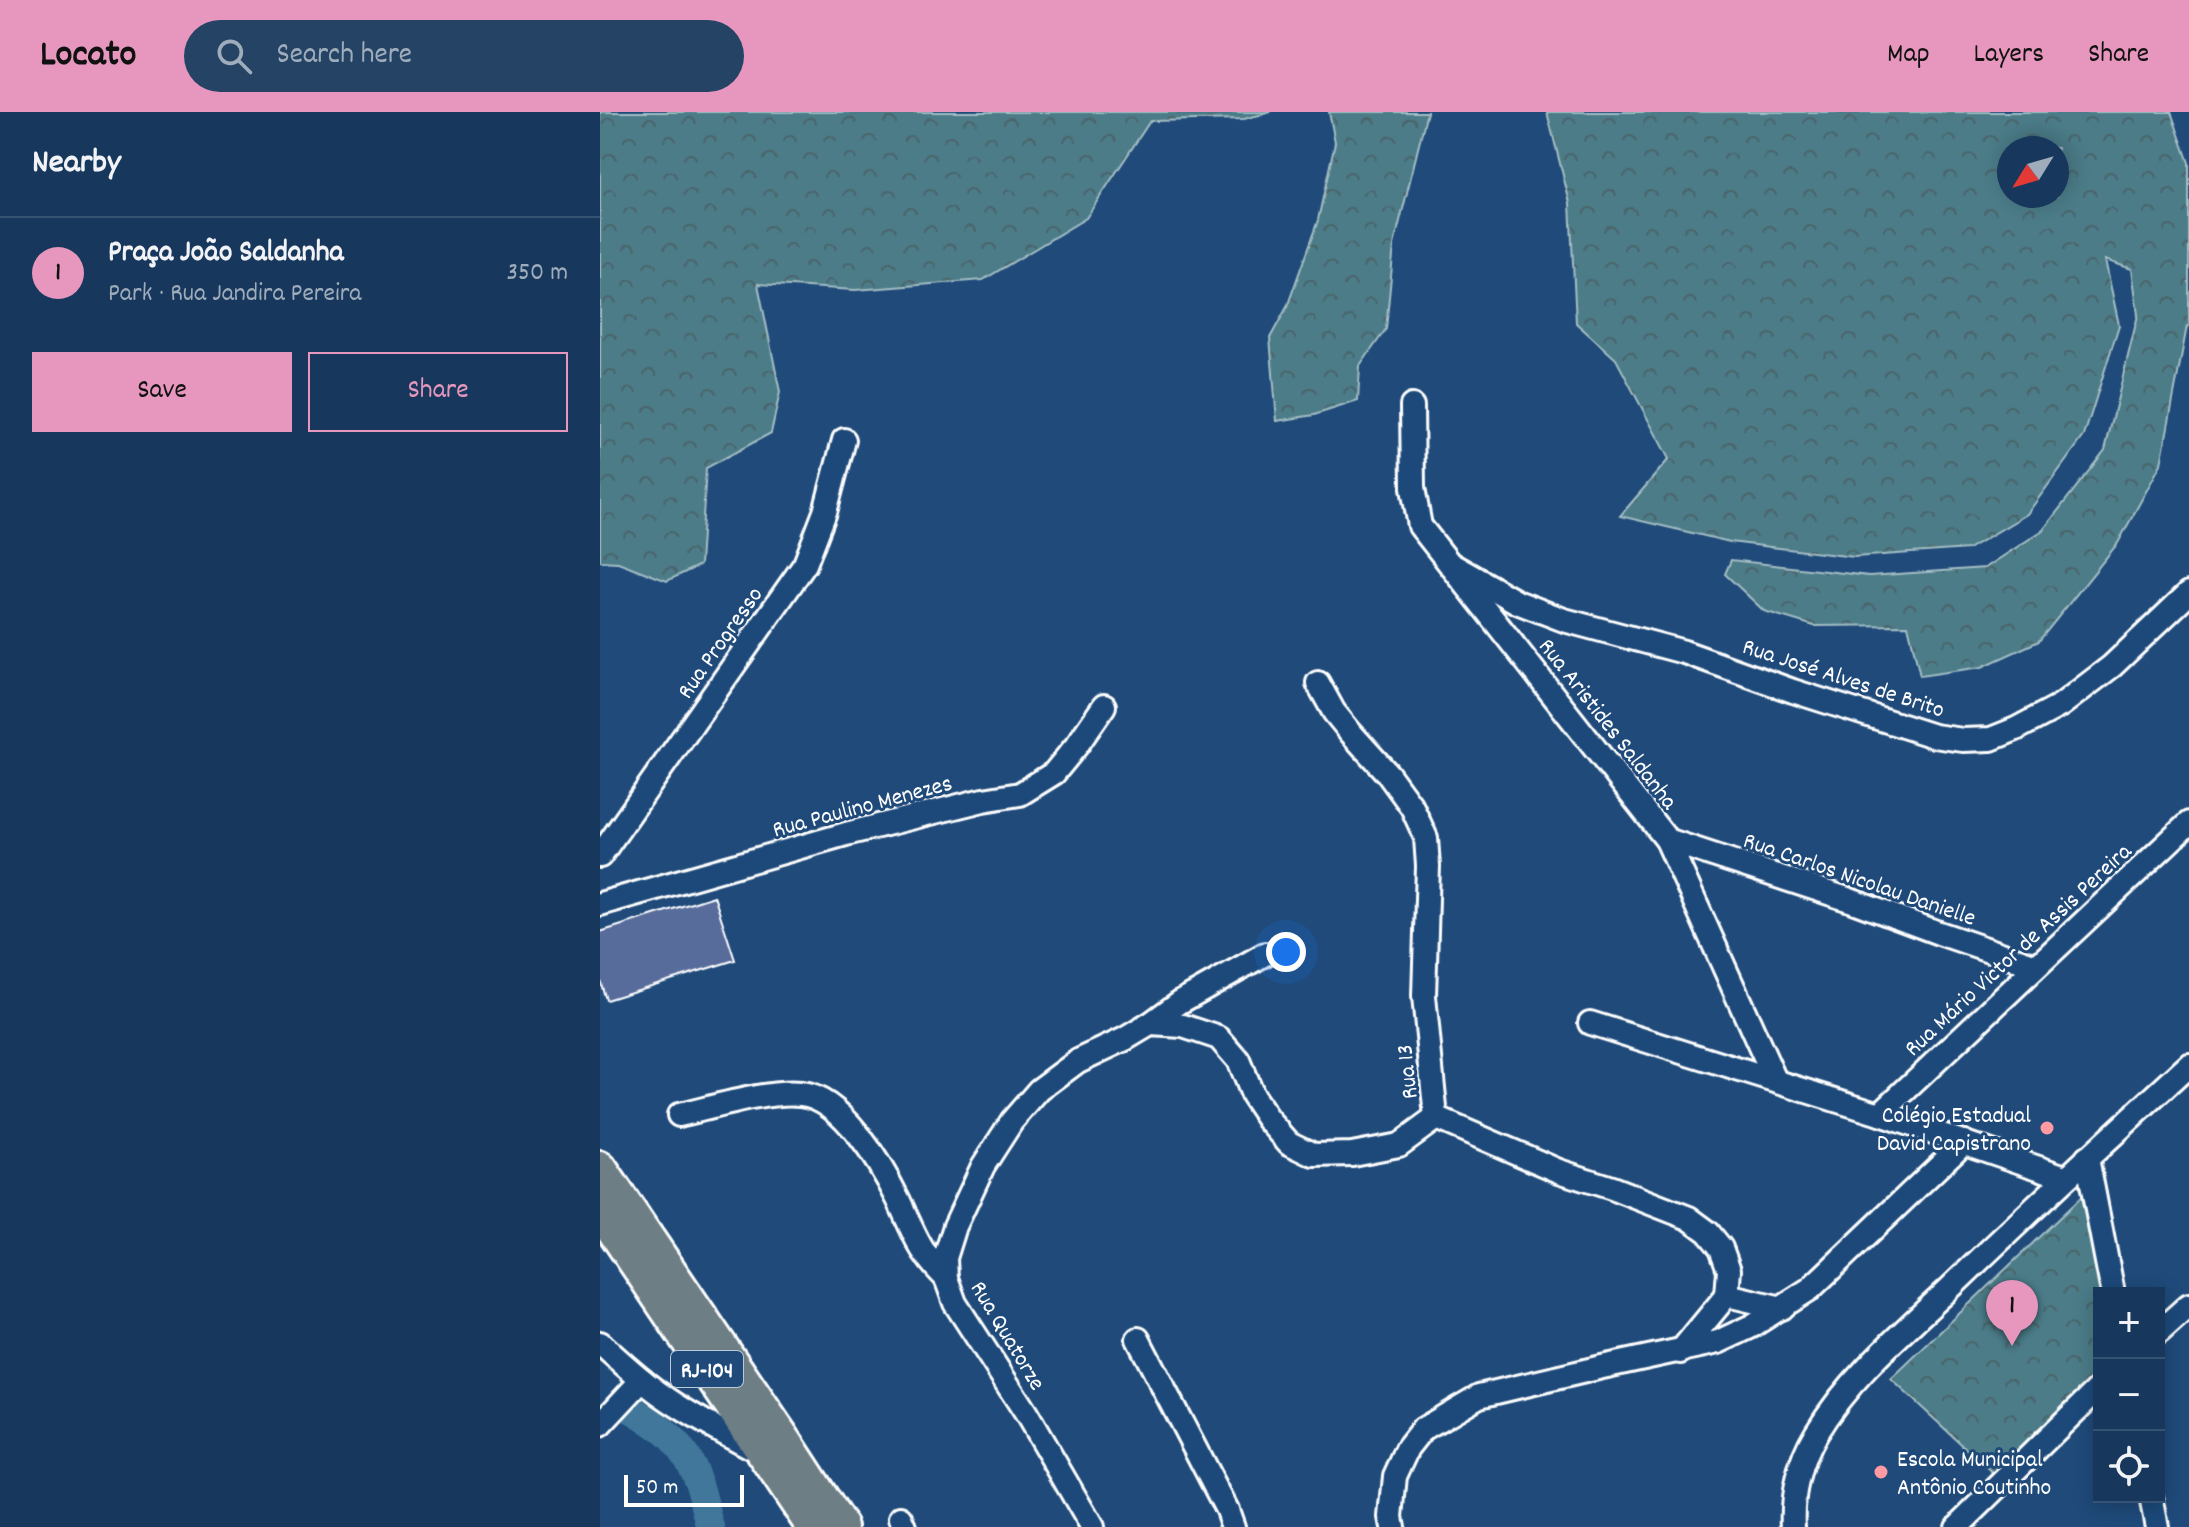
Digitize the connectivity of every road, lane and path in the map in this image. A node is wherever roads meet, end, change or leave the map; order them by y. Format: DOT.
graph roads {
  1 [pos="1412,406"];
  2 [pos="844,440"];
  3 [pos="1452,565"];
  4 [pos="2189,593"];
  5 [pos="1318,683"];
  6 [pos="1104,706"];
  7 [pos="2189,823"];
  8 [pos="1667,840"];
  9 [pos="600,856"];
  10 [pos="600,904"];
  11 [pos="1265,954"];
  12 [pos="2036,966"];
  13 [pos="1590,1023"];
  14 [pos="1150,1024"];
  15 [pos="2189,1065"];
  16 [pos="1775,1080"];
  17 [pos="1880,1114"];
  18 [pos="679,1115"];
  19 [pos="1436,1118"];
  20 [pos="1964,1142"];
  21 [pos="2087,1158"];
  22 [pos="600,1168"];
  23 [pos="2065,1177"];
  24 [pos="600,1210"];
  25 [pos="946,1278"];
  26 [pos="2112,1287"];
  27 [pos="1727,1295"];
  28 [pos="2189,1305"];
  29 [pos="1782,1308"];
  30 [pos="2165,1327"];
  31 [pos="1138,1339"];
  32 [pos="600,1343"];
  33 [pos="1680,1352"];
  34 [pos="642,1380"];
  35 [pos="2093,1394"];
  36 [pos="600,1425"];
  37 [pos="762,1454"];
  38 [pos="2152,1503"];
  39 [pos="813,1527"];
  40 [pos="841,1527"];
  41 [pos="1092,1527"];
  42 [pos="1233,1527"];
  43 [pos="1393,1527"];
  44 [pos="1793,1527"];
  45 [pos="1957,1527"];
  46 [pos="2157,1527"];
  1 -- 3 [label="street, Rua Aristides Saldanha"];
  2 -- 9 [label="street, Rua Progresso"];
  3 -- 4 [label="street, Rua José Alves de Brito"];
  3 -- 8 [label="street, Rua Aristides Saldanha"];
  5 -- 19 [label="street, Rua 13"];
  6 -- 10 [label="street, Rua Paulino Menezes"];
  7 -- 12 [label="street, Rua Mário Victor de Assis Pereira"];
  8 -- 12 [label="street, Rua Carlos Nicolau Danielle"];
  8 -- 16 [label="street, Rua Aristides Saldanha"];
  11 -- 14 [label="street, Rua Quatorze"];
  12 -- 17 [label="street, Rua Mário Victor de Assis Pereira"];
  13 -- 16 [label="street"];
  14 -- 19 [label="street"];
  14 -- 25 [label="street, Rua Quatorze"];
  15 -- 21 [label="street"];
  16 -- 17 [label="street"];
  17 -- 20 [label="street"];
  18 -- 25 [label="street"];
  19 -- 27 [label="street, Rua 13"];
  20 -- 23 [label="street"];
  20 -- 29 [label="street"];
  21 -- 23 [label="street"];
  21 -- 26 [label="street"];
  22 -- 40 [label="highway, RJ-104"];
  23 -- 44 [label="street"];
  24 -- 37 [label="highway, RJ-104"];
  25 -- 41 [label="street, Rua Quatorze"];
  27 -- 29 [label="street"];
  27 -- 33 [label="street"];
  28 -- 30 [label="street"];
  29 -- 33 [label="street"];
  31 -- 42 [label="street"];
  32 -- 34 [label="street"];
  33 -- 43 [label="street"];
  34 -- 36 [label="street"];
  34 -- 37 [label="street"];
  35 -- 45 [label="street"];
  37 -- 39 [label="highway, RJ-104"];
  38 -- 46 [label="street"];
}
